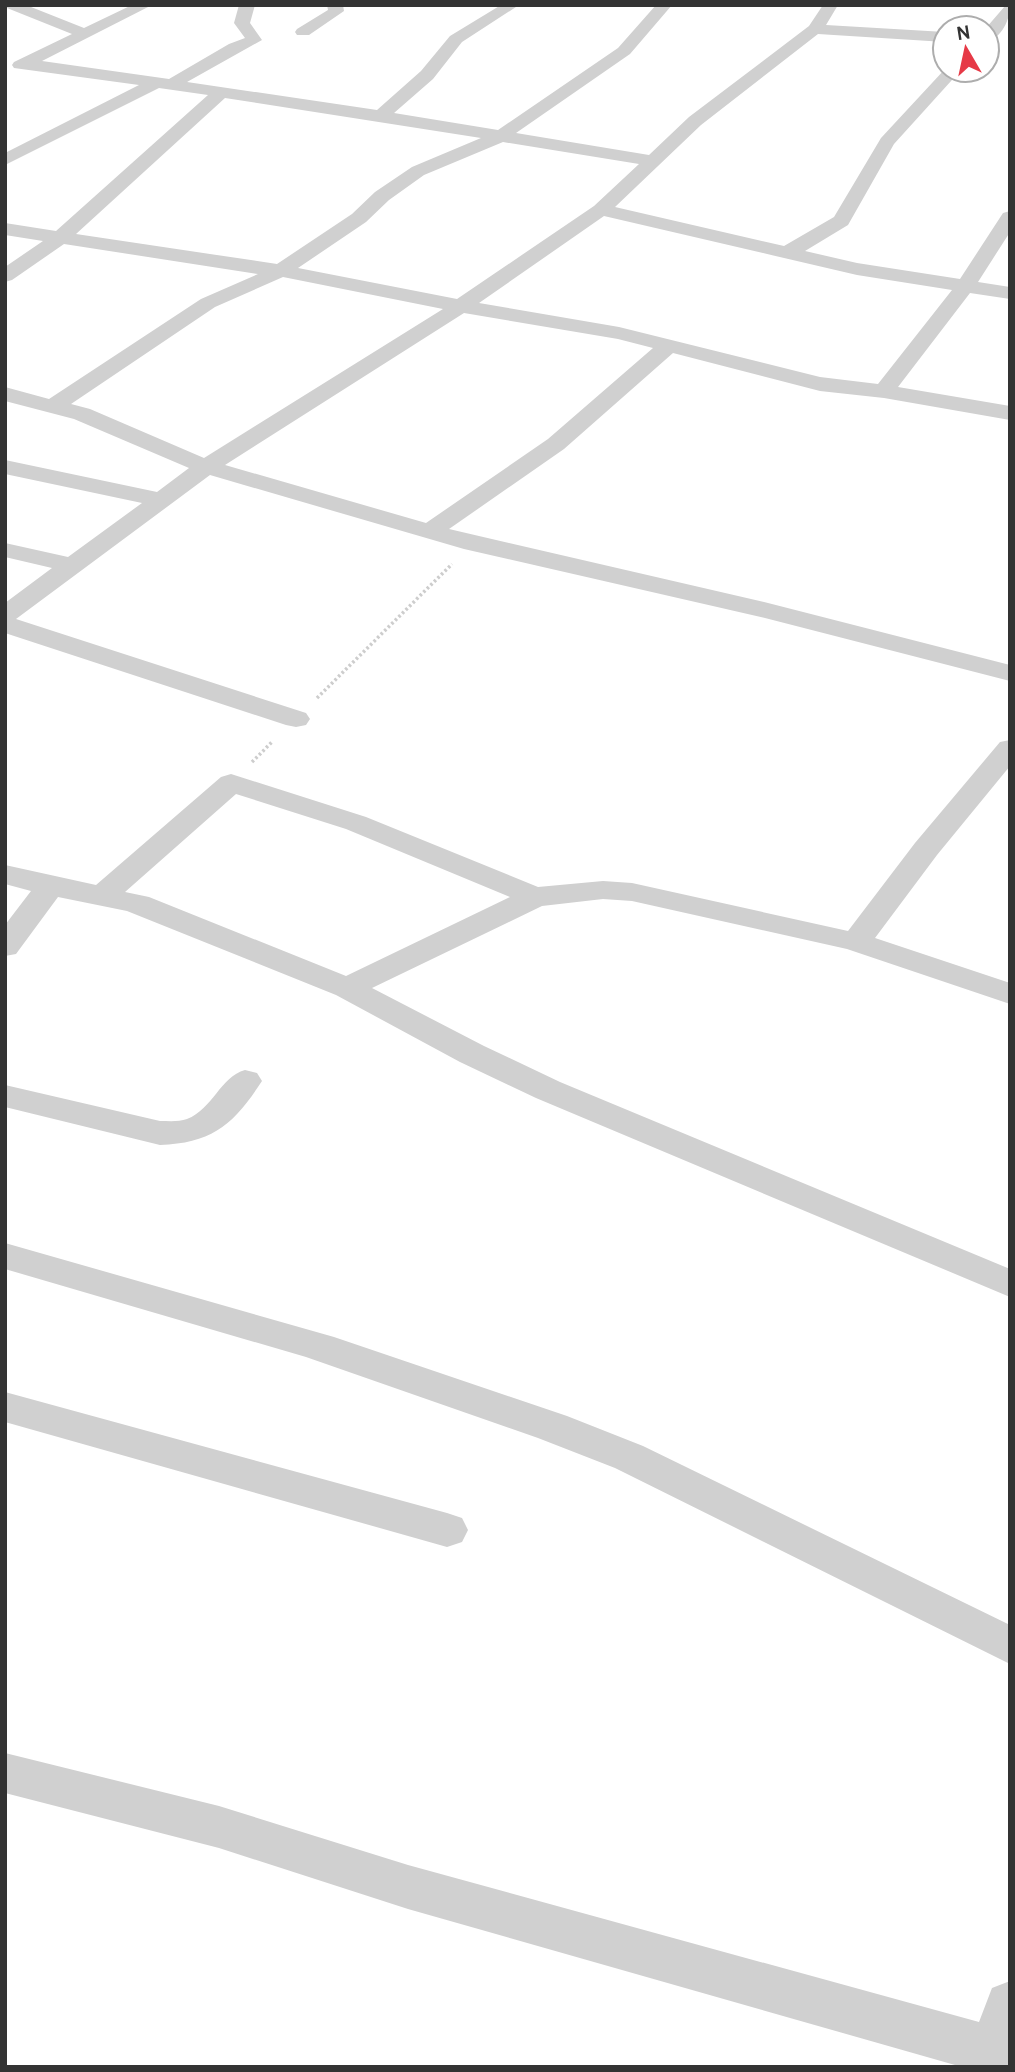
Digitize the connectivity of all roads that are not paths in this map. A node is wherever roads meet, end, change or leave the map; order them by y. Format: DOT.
graph roads {
  1 [pos="12,5"];
  2 [pos="145,5"];
  3 [pos="247,5"];
  4 [pos="335,5"];
  5 [pos="512,5"];
  6 [pos="665,5"];
  7 [pos="831,5"];
  8 [pos="815,29"];
  9 [pos="303,32"];
  10 [pos="85,34"];
  11 [pos="931,36"];
  12 [pos="21,57"];
  13 [pos="5,73"];
  14 [pos="164,84"];
  15 [pos="940,84"];
  16 [pos="220,93"];
  17 [pos="381,117"];
  18 [pos="501,136"];
  19 [pos="5,160"];
  20 [pos="651,162"];
  21 [pos="601,210"];
  22 [pos="1010,217"];
  23 [pos="5,229"];
  24 [pos="62,236"];
  25 [pos="786,253"];
  26 [pos="281,271"];
  27 [pos="5,276"];
  28 [pos="966,285"];
  29 [pos="1010,293"];
  30 [pos="461,306"];
  31 [pos="668,346"];
  32 [pos="884,391"];
  33 [pos="5,394"];
  34 [pos="53,406"];
  35 [pos="1010,413"];
  36 [pos="5,467"];
  37 [pos="206,467"];
  38 [pos="161,500"];
  39 [pos="430,531"];
  40 [pos="5,550"];
  41 [pos="72,565"];
  42 [pos="5,615"];
  43 [pos="5,624"];
  44 [pos="1010,673"];
  45 [pos="296,719"];
  46 [pos="1010,748"];
  47 [pos="5,874"];
  48 [pos="49,888"];
  49 [pos="103,895"];
  50 [pos="535,897"];
  51 [pos="856,942"];
  52 [pos="5,947"];
  53 [pos="347,988"];
  54 [pos="1010,994"];
  55 [pos="245,1081"];
  56 [pos="5,1096"];
  57 [pos="5,1256"];
  58 [pos="1010,1284"];
  59 [pos="5,1407"];
  60 [pos="447,1530"];
  61 [pos="1010,1646"];
  62 [pos="5,1773"];
  63 [pos="1010,2005"];
  64 [pos="997,2058"];
  1 -- 10 [label="street"];
  2 -- 10 [label="street"];
  3 -- 14 [label="street"];
  4 -- 9 [label="street"];
  5 -- 17 [label="street"];
  6 -- 18 [label="street"];
  7 -- 8 [label="street"];
  8 -- 11 [label="street"];
  8 -- 20 [label="street"];
  10 -- 12 [label="street"];
  12 -- 13 [label="street"];
  12 -- 14 [label="street"];
  14 -- 16 [label="street"];
  14 -- 19 [label="street"];
  15 -- 25 [label="street"];
  16 -- 17 [label="street"];
  16 -- 24 [label="street"];
  17 -- 18 [label="street"];
  18 -- 20 [label="street"];
  18 -- 26 [label="street"];
  20 -- 21 [label="street"];
  21 -- 25 [label="street"];
  21 -- 30 [label="street"];
  22 -- 28 [label="street"];
  23 -- 24 [label="street"];
  24 -- 26 [label="street"];
  24 -- 27 [label="street"];
  25 -- 28 [label="street"];
  26 -- 30 [label="street"];
  26 -- 34 [label="street"];
  28 -- 29 [label="street"];
  28 -- 32 [label="street"];
  30 -- 31 [label="street"];
  30 -- 37 [label="street"];
  31 -- 32 [label="street"];
  31 -- 39 [label="street"];
  32 -- 35 [label="street"];
  33 -- 34 [label="street"];
  34 -- 37 [label="street"];
  36 -- 38 [label="street"];
  37 -- 38 [label="street"];
  37 -- 39 [label="street"];
  38 -- 41 [label="street"];
  39 -- 44 [label="street"];
  40 -- 41 [label="street"];
  41 -- 42 [label="street"];
  43 -- 45 [label="street"];
  46 -- 51 [label="street"];
  47 -- 48 [label="street"];
  48 -- 49 [label="street"];
  48 -- 52 [label="street"];
  49 -- 50 [label="street"];
  49 -- 53 [label="street"];
  50 -- 51 [label="street"];
  50 -- 53 [label="street"];
  51 -- 54 [label="street"];
  53 -- 58 [label="street"];
  55 -- 56 [label="street"];
  57 -- 61 [label="street"];
  59 -- 60 [label="street"];
  62 -- 64 [label="street"];
  63 -- 64 [label="street"];
}
